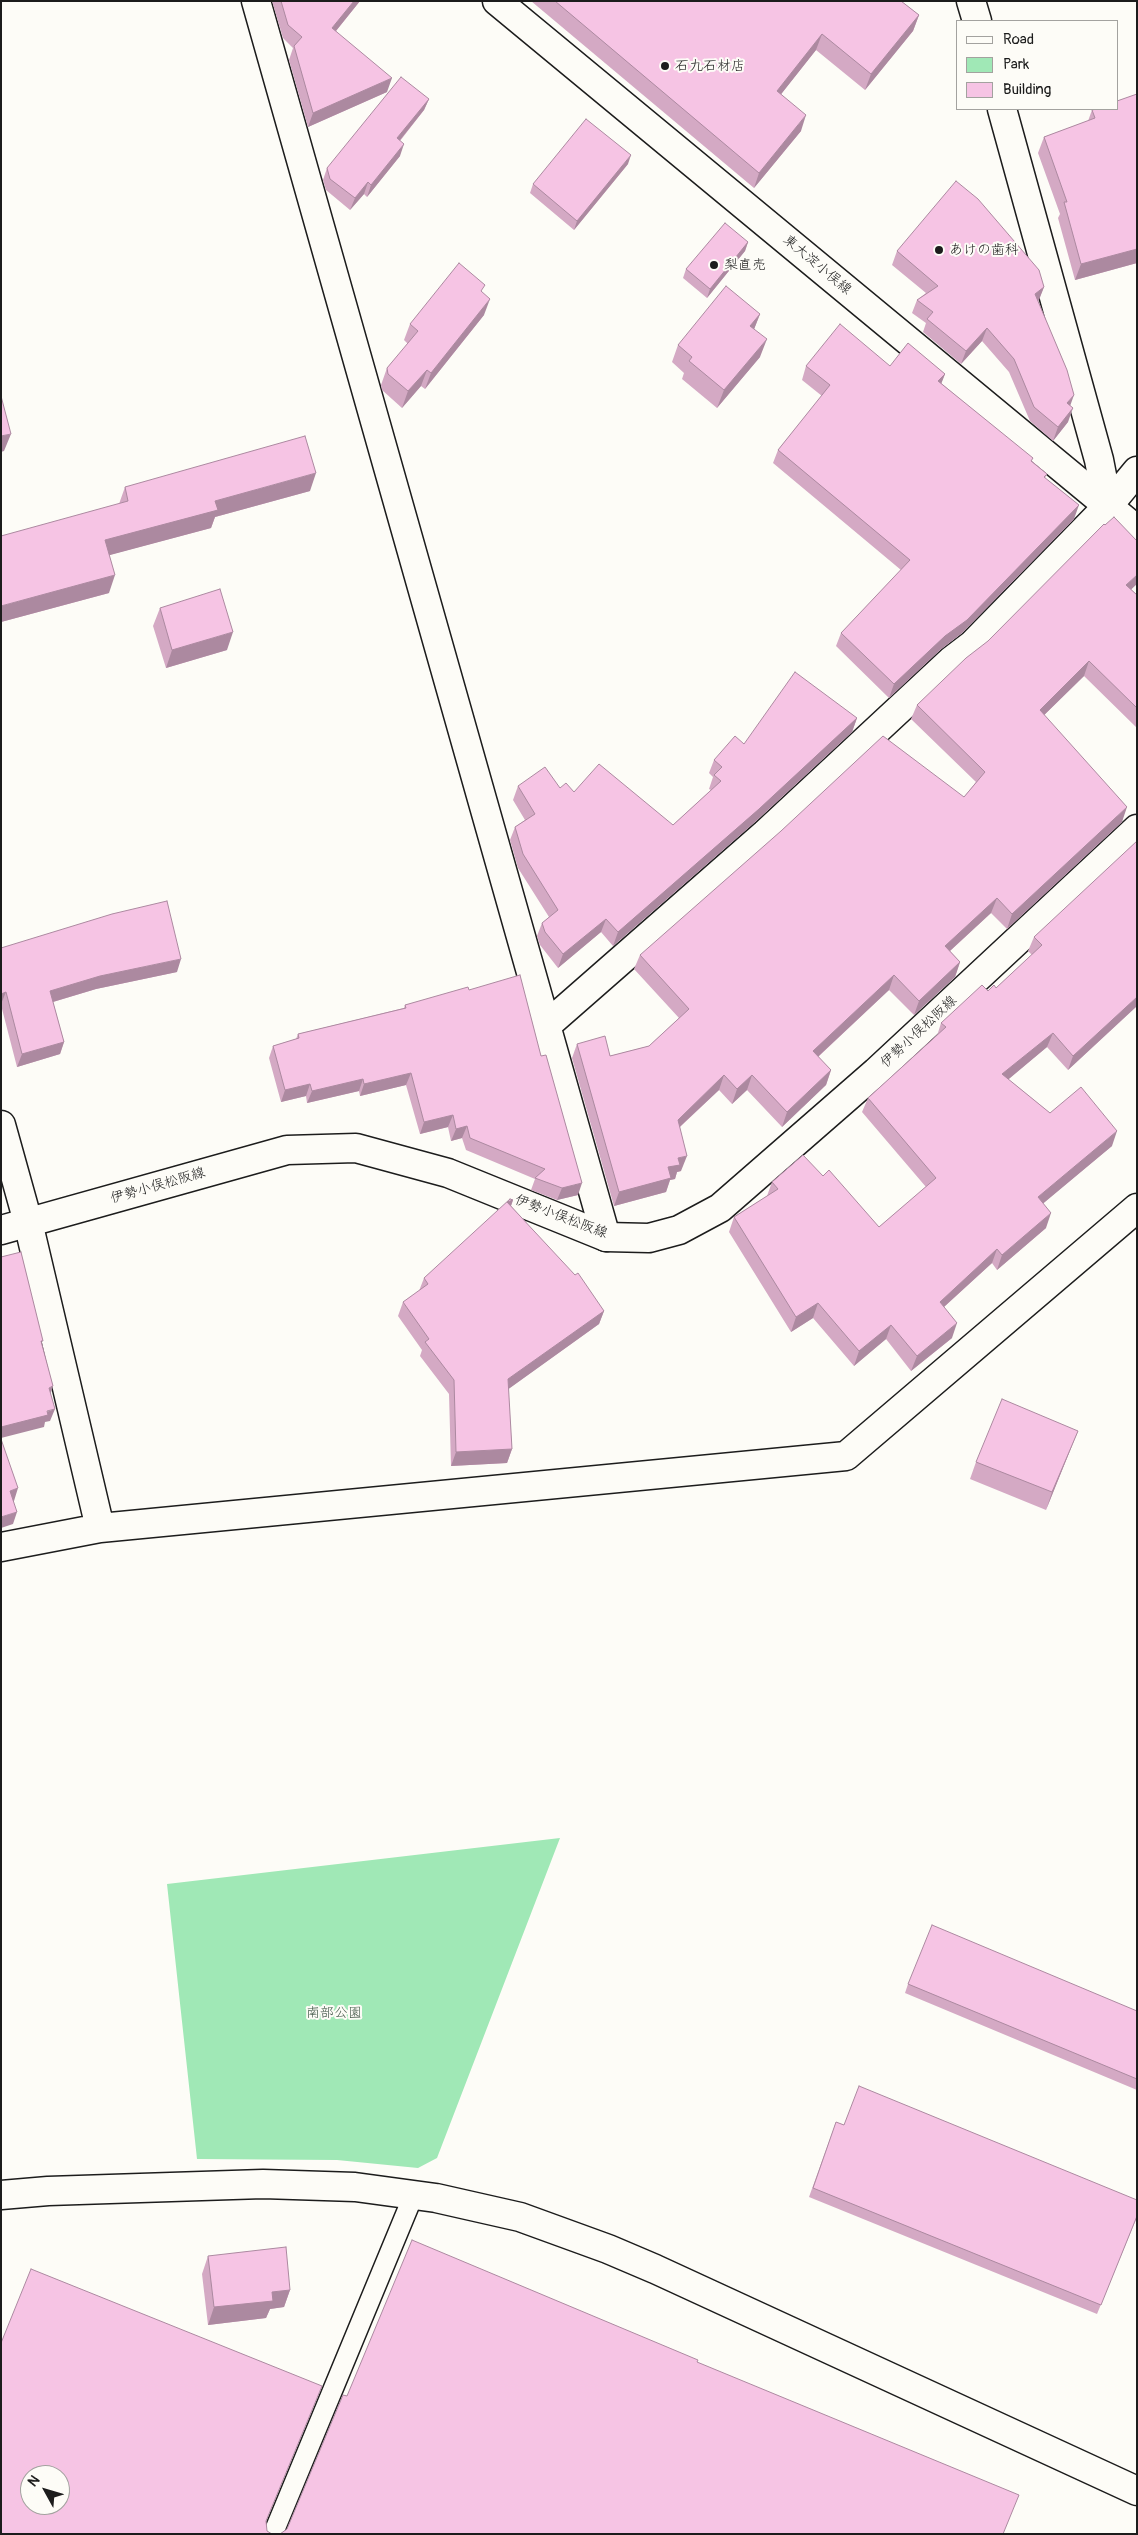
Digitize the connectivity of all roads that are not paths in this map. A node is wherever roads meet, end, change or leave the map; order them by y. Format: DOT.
graph roads {
  1 [pos="256,1"];
  2 [pos="497,1"];
  3 [pos="971,1"];
  4 [pos="977,20"];
  5 [pos="1002,110"];
  6 [pos="1137,471"];
  7 [pos="1108,506"];
  8 [pos="1137,530"];
  9 [pos="1137,829"];
  10 [pos="547,1025"];
  11 [pos="1,1125"];
  12 [pos="1137,1208"];
  13 [pos="28,1222"];
  14 [pos="1,1230"];
  15 [pos="606,1237"];
  16 [pos="100,1528"];
  17 [pos="1,1547"];
  18 [pos="414,2194"];
  19 [pos="1,2195"];
  20 [pos="1137,2491"];
  21 [pos="273,2534"];
  1 -- 10 [label="street"];
  2 -- 7 [label="street, 東大淀小俣線"];
  3 -- 4 [label="street"];
  5 -- 7 [label="street"];
  6 -- 7 [label="street"];
  7 -- 8 [label="street, 東大淀小俣線"];
  7 -- 10 [label="street"];
  9 -- 15 [label="street, 伊勢小俣松阪線"];
  10 -- 15 [label="street"];
  11 -- 13 [label="street"];
  12 -- 16 [label="street"];
  13 -- 14 [label="street, 伊勢小俣松阪線"];
  13 -- 15 [label="street, 伊勢小俣松阪線"];
  13 -- 16 [label="street"];
  16 -- 17 [label="street"];
  18 -- 19 [label="street"];
  18 -- 20 [label="street"];
  18 -- 21 [label="lane"];
}
